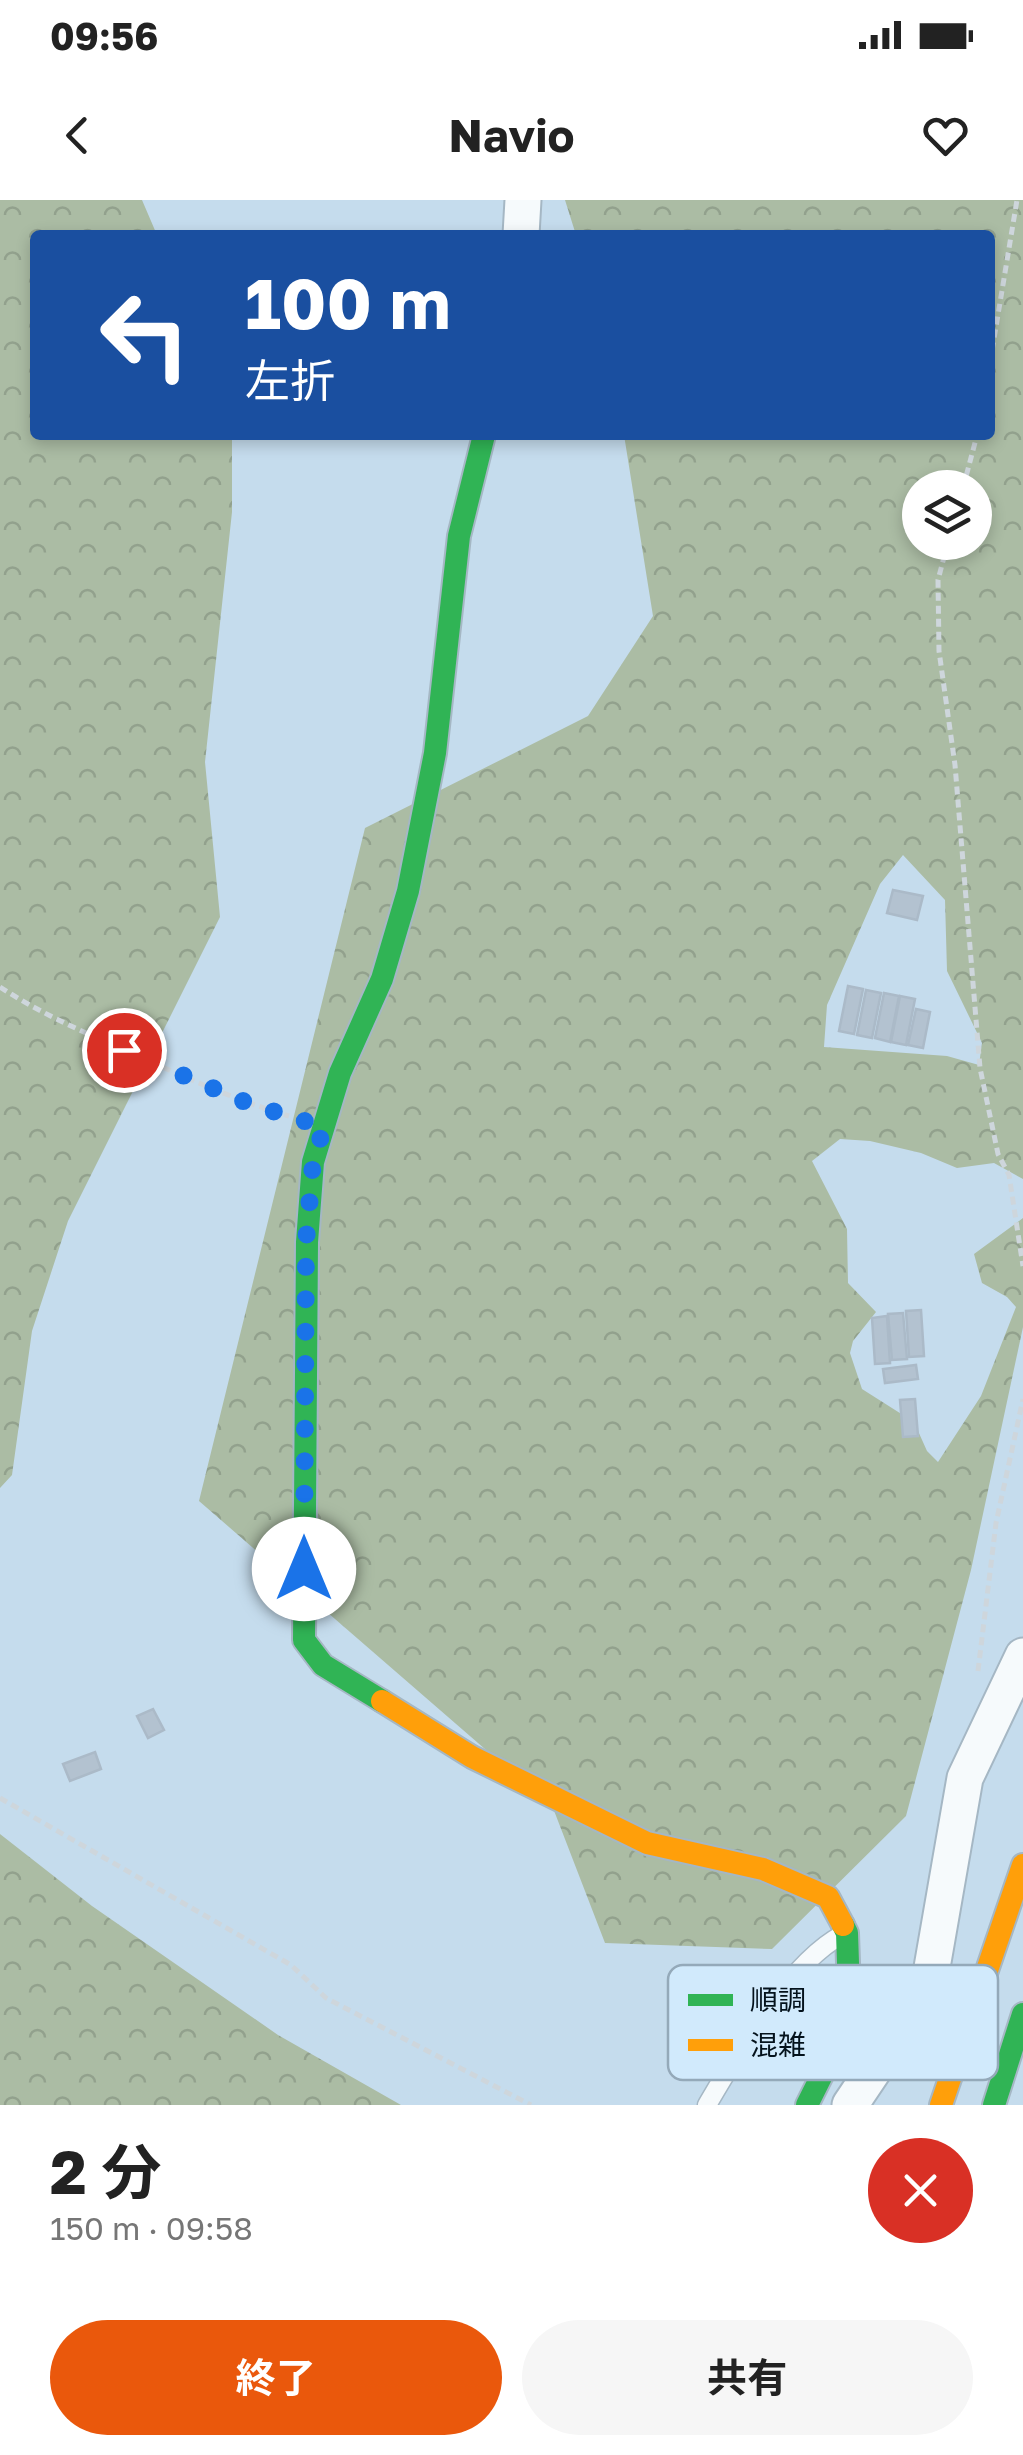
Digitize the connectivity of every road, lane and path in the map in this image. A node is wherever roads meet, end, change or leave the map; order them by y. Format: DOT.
graph roads {
  1 [pos="524,200"];
  2 [pos="1017,200"];
  3 [pos="521,230"];
  4 [pos="995,333"];
  5 [pos="483,440"];
  6 [pos="977,440"];
  7 [pos="968,470"];
  8 [pos="943,560"];
  9 [pos="0,987"];
  10 [pos="324,1127"];
  11 [pos="1023,1266"];
  12 [pos="1023,1399"];
  13 [pos="1023,1656"];
  14 [pos="977,1680"];
  15 [pos="0,1798"];
  16 [pos="1023,1865"];
  17 [pos="847,1933"];
  18 [pos="805,1965"];
  19 [pos="848,1965"];
  20 [pos="932,1965"];
  21 [pos="988,1965"];
  22 [pos="1023,2014"];
  23 [pos="723,2080"];
  24 [pos="820,2080"];
  25 [pos="867,2080"];
  26 [pos="949,2080"];
  27 [pos="531,2105"];
  28 [pos="707,2105"];
  29 [pos="807,2105"];
  30 [pos="850,2105"];
  31 [pos="940,2105"];
  32 [pos="994,2105"];
  1 -- 3 [label="street"];
  2 -- 4 [label="path"];
  5 -- 10 [label="main road"];
  6 -- 7 [label="path"];
  8 -- 11 [label="path"];
  9 -- 10 [label="path"];
  10 -- 17 [label="main road"];
  12 -- 14 [label="path"];
  13 -- 20 [label="street"];
  15 -- 27 [label="path"];
  16 -- 21 [label="main road"];
  17 -- 18 [label="lane"];
  17 -- 19 [label="main road"];
  22 -- 32 [label="main road"];
  23 -- 28 [label="lane"];
  24 -- 29 [label="main road"];
  25 -- 30 [label="street"];
  26 -- 31 [label="main road"];
}
